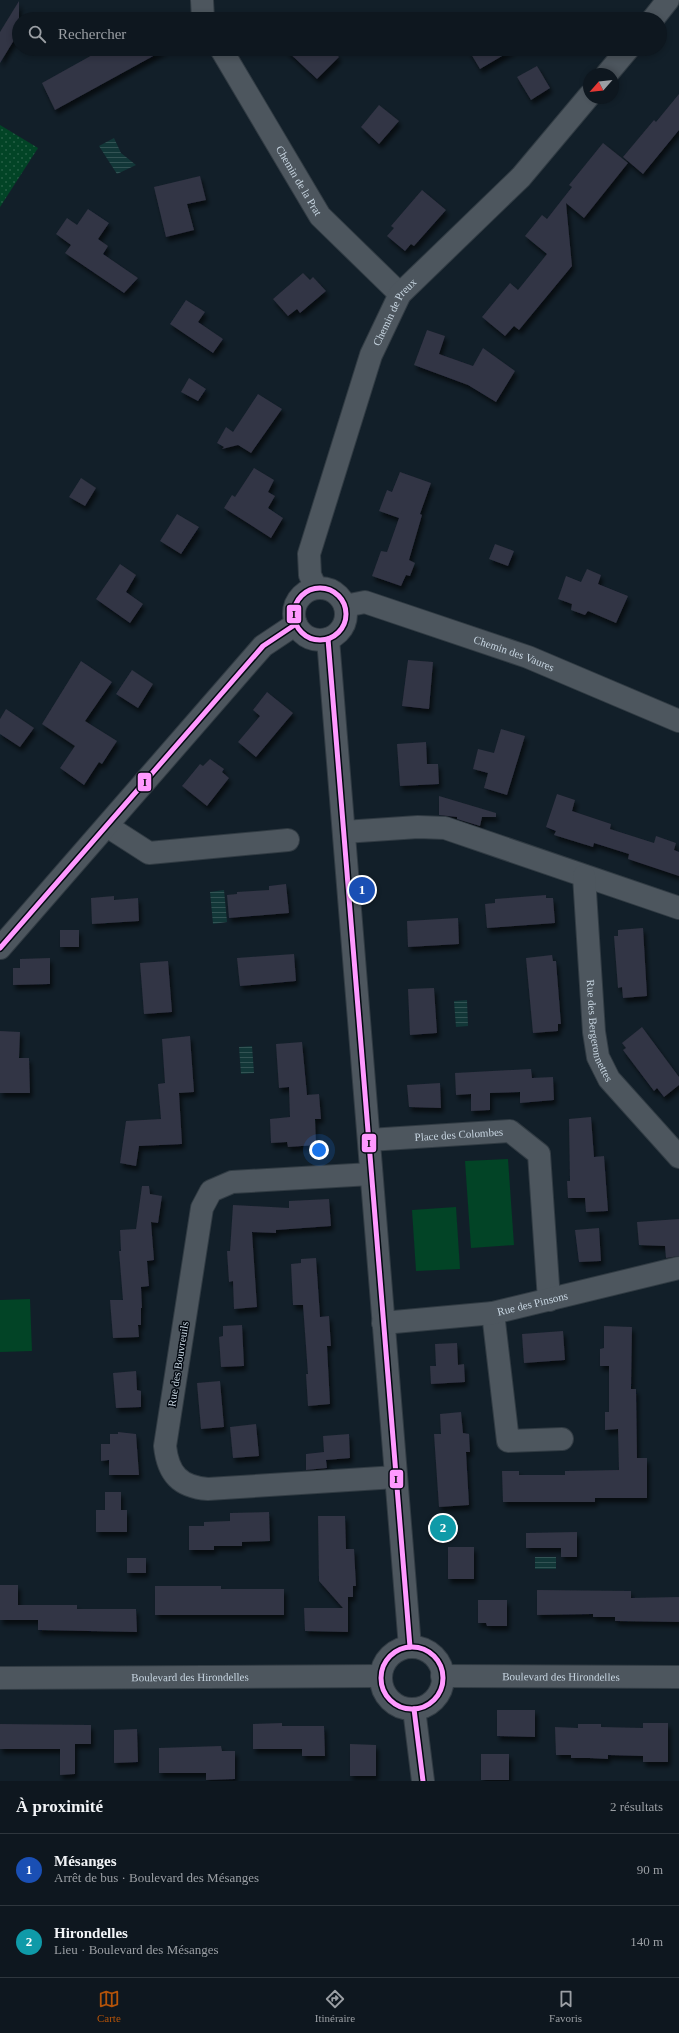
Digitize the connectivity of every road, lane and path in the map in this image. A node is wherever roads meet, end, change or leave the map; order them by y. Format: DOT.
graph roads {
  1 [pos="202,0"];
  2 [pos="668,0"];
  3 [pos="203,12"];
  4 [pos="658,12"];
  5 [pos="225,56"];
  6 [pos="622,56"];
  7 [pos="612,68"];
  8 [pos="583,103"];
  9 [pos="400,294"];
  10 [pos="316,588"];
  11 [pos="345,606"];
  12 [pos="296,624"];
  13 [pos="328,639"];
  14 [pos="679,721"];
  15 [pos="107,826"];
  16 [pos="344,832"];
  17 [pos="288,840"];
  18 [pos="584,876"];
  19 [pos="679,908"];
  20 [pos="0,948"];
  21 [pos="369,1140"];
  22 [pos="679,1157"];
  23 [pos="371,1174"];
  24 [pos="679,1268"];
  25 [pos="549,1300"];
  26 [pos="493,1312"];
  27 [pos="383,1323"];
  28 [pos="562,1439"];
  29 [pos="396,1477"];
  30 [pos="410,1647"];
  31 [pos="381,1676"];
  32 [pos="442,1676"];
  33 [pos="679,1677"];
  34 [pos="0,1678"];
  35 [pos="414,1709"];
  36 [pos="423,1781"];
  1 -- 3 [label="street"];
  2 -- 4 [label="street"];
  5 -- 9 [label="street, Chemin de la Prat"];
  6 -- 7 [label="street"];
  8 -- 9 [label="street, Chemin de Preux"];
  9 -- 10 [label="street, Chemin de Preux"];
  10 -- 11 [label="street"];
  10 -- 12 [label="street"];
  11 -- 13 [label="street"];
  11 -- 14 [label="street, Chemin des Vaures"];
  12 -- 13 [label="street"];
  12 -- 15 [label="street"];
  13 -- 16 [label="street"];
  15 -- 17 [label="street"];
  15 -- 20 [label="street"];
  16 -- 18 [label="street"];
  16 -- 21 [label="street"];
  18 -- 19 [label="street"];
  18 -- 22 [label="street, Rue des Bergeronnettes"];
  21 -- 23 [label="street"];
  21 -- 25 [label="street, Place des Colombes"];
  23 -- 27 [label="street"];
  23 -- 29 [label="street, Rue des Bouvreuils"];
  24 -- 25 [label="street, Rue des Pinsons"];
  25 -- 26 [label="street, Rue des Pinsons"];
  26 -- 27 [label="street, Rue des Pinsons"];
  26 -- 28 [label="street"];
  27 -- 29 [label="street"];
  29 -- 30 [label="street"];
  30 -- 31 [label="street"];
  30 -- 32 [label="street"];
  31 -- 34 [label="street, Boulevard des Hirondelles"];
  31 -- 35 [label="street"];
  32 -- 33 [label="street, Boulevard des Hirondelles"];
  32 -- 35 [label="street"];
  35 -- 36 [label="street"];
}
